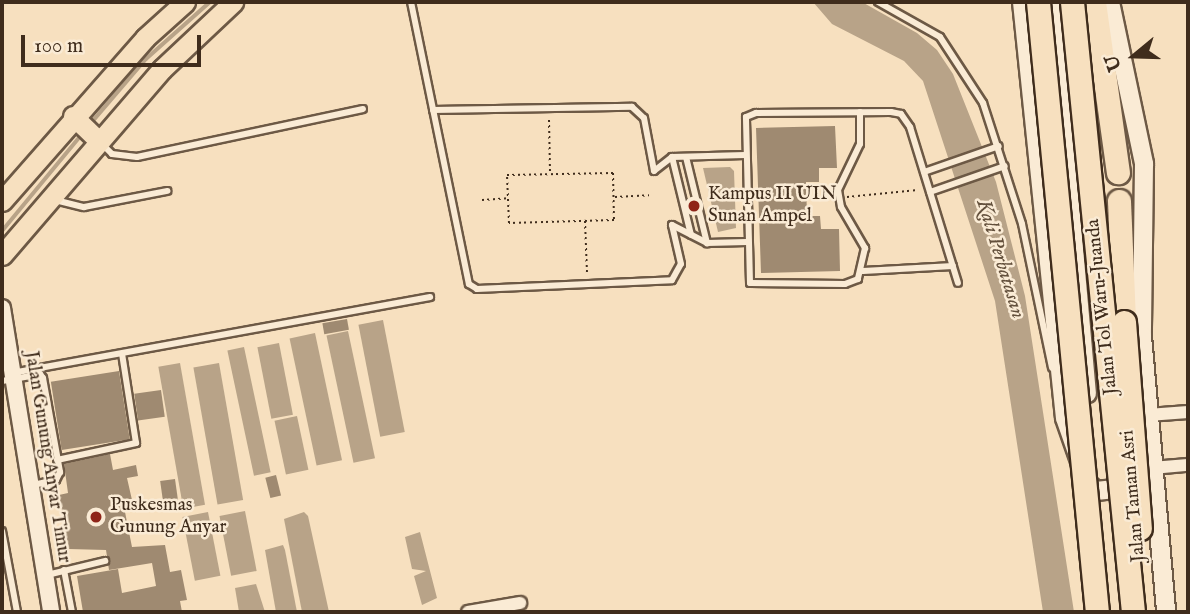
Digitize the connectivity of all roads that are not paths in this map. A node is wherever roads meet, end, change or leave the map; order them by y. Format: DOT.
graph roads {
  1 [pos="185,2"];
  2 [pos="233,2"];
  3 [pos="411,2"];
  4 [pos="878,2"];
  5 [pos="1022,2"];
  6 [pos="1038,2"];
  7 [pos="1052,2"];
  8 [pos="1072,2"];
  9 [pos="1094,2"];
  10 [pos="1110,2"];
  11 [pos="363,109"];
  12 [pos="433,110"];
  13 [pos="860,112"];
  14 [pos="73,116"];
  15 [pos="99,141"];
  16 [pos="999,146"];
  17 [pos="745,155"];
  18 [pos="672,157"];
  19 [pos="686,157"];
  20 [pos="1006,166"];
  21 [pos="924,172"];
  22 [pos="1118,172"];
  23 [pos="929,190"];
  24 [pos="167,191"];
  25 [pos="49,199"];
  26 [pos="2,201"];
  27 [pos="1119,201"];
  28 [pos="691,235"];
  29 [pos="747,242"];
  30 [pos="707,243"];
  31 [pos="2,255"];
  32 [pos="953,266"];
  33 [pos="863,271"];
  34 [pos="958,283"];
  35 [pos="430,297"];
  36 [pos="2,308"];
  37 [pos="122,354"];
  38 [pos="9,377"];
  39 [pos="1188,412"];
  40 [pos="1148,415"];
  41 [pos="1065,418"];
  42 [pos="57,460"];
  43 [pos="1188,465"];
  44 [pos="1153,477"];
  45 [pos="29,485"];
  46 [pos="1096,491"];
  47 [pos="2,531"];
  48 [pos="105,561"];
  49 [pos="64,570"];
  50 [pos="45,575"];
  51 [pos="520,603"];
  52 [pos="17,612"];
  53 [pos="51,612"];
  54 [pos="72,612"];
  55 [pos="467,612"];
  56 [pos="1097,612"];
  57 [pos="1108,612"];
  58 [pos="1133,612"];
  59 [pos="1146,612"];
  60 [pos="1166,612"];
  1 -- 14 [label="main road"];
  2 -- 15 [label="main road"];
  3 -- 12 [label="lane"];
  4 -- 16 [label="lane"];
  5 -- 41 [label="main road"];
  6 -- 56 [label="highway, Jalan Tol Waru–Juanda, bridge"];
  7 -- 46 [label="main road"];
  8 -- 58 [label="highway, Jalan Tol Waru–Juanda, bridge"];
  9 -- 22 [label="highway"];
  10 -- 40 [label="main road, Jalan Taman Asri"];
  11 -- 15 [label="lane"];
  12 -- 18 [label="lane"];
  12 -- 28 [label="lane"];
  13 -- 17 [label="lane"];
  13 -- 21 [label="lane"];
  13 -- 33 [label="lane"];
  14 -- 15 [label="main road"];
  14 -- 26 [label="main road"];
  15 -- 25 [label="main road"];
  16 -- 20 [label="lane"];
  16 -- 21 [label="lane"];
  17 -- 19 [label="lane"];
  17 -- 29 [label="lane"];
  18 -- 19 [label="lane"];
  18 -- 28 [label="lane"];
  19 -- 30 [label="lane"];
  20 -- 23 [label="lane"];
  20 -- 41 [label="lane"];
  21 -- 23 [label="lane"];
  23 -- 32 [label="lane"];
  24 -- 25 [label="lane"];
  25 -- 31 [label="main road"];
  27 -- 59 [label="highway, bridge"];
  28 -- 30 [label="lane"];
  29 -- 30 [label="lane"];
  29 -- 33 [label="lane"];
  32 -- 33 [label="lane"];
  32 -- 34 [label="lane"];
  35 -- 37 [label="lane"];
  36 -- 38 [label="street, Jalan Gunung Anyar Timur"];
  37 -- 38 [label="lane"];
  37 -- 42 [label="lane"];
  38 -- 42 [label="lane"];
  38 -- 45 [label="street, Jalan Gunung Anyar Timur"];
  39 -- 40 [label="street"];
  40 -- 44 [label="main road, Jalan Taman Asri"];
  41 -- 46 [label="main road"];
  42 -- 45 [label="lane"];
  43 -- 44 [label="street"];
  44 -- 46 [label="main road"];
  44 -- 60 [label="main road, Jalan Taman Asri"];
  45 -- 50 [label="street, Jalan Gunung Anyar Timur"];
  46 -- 57 [label="main road"];
  47 -- 52 [label="lane"];
  48 -- 49 [label="lane"];
  49 -- 50 [label="lane"];
  49 -- 54 [label="lane"];
  50 -- 53 [label="street, Jalan Gunung Anyar Timur"];
  51 -- 55 [label="street"];
}
